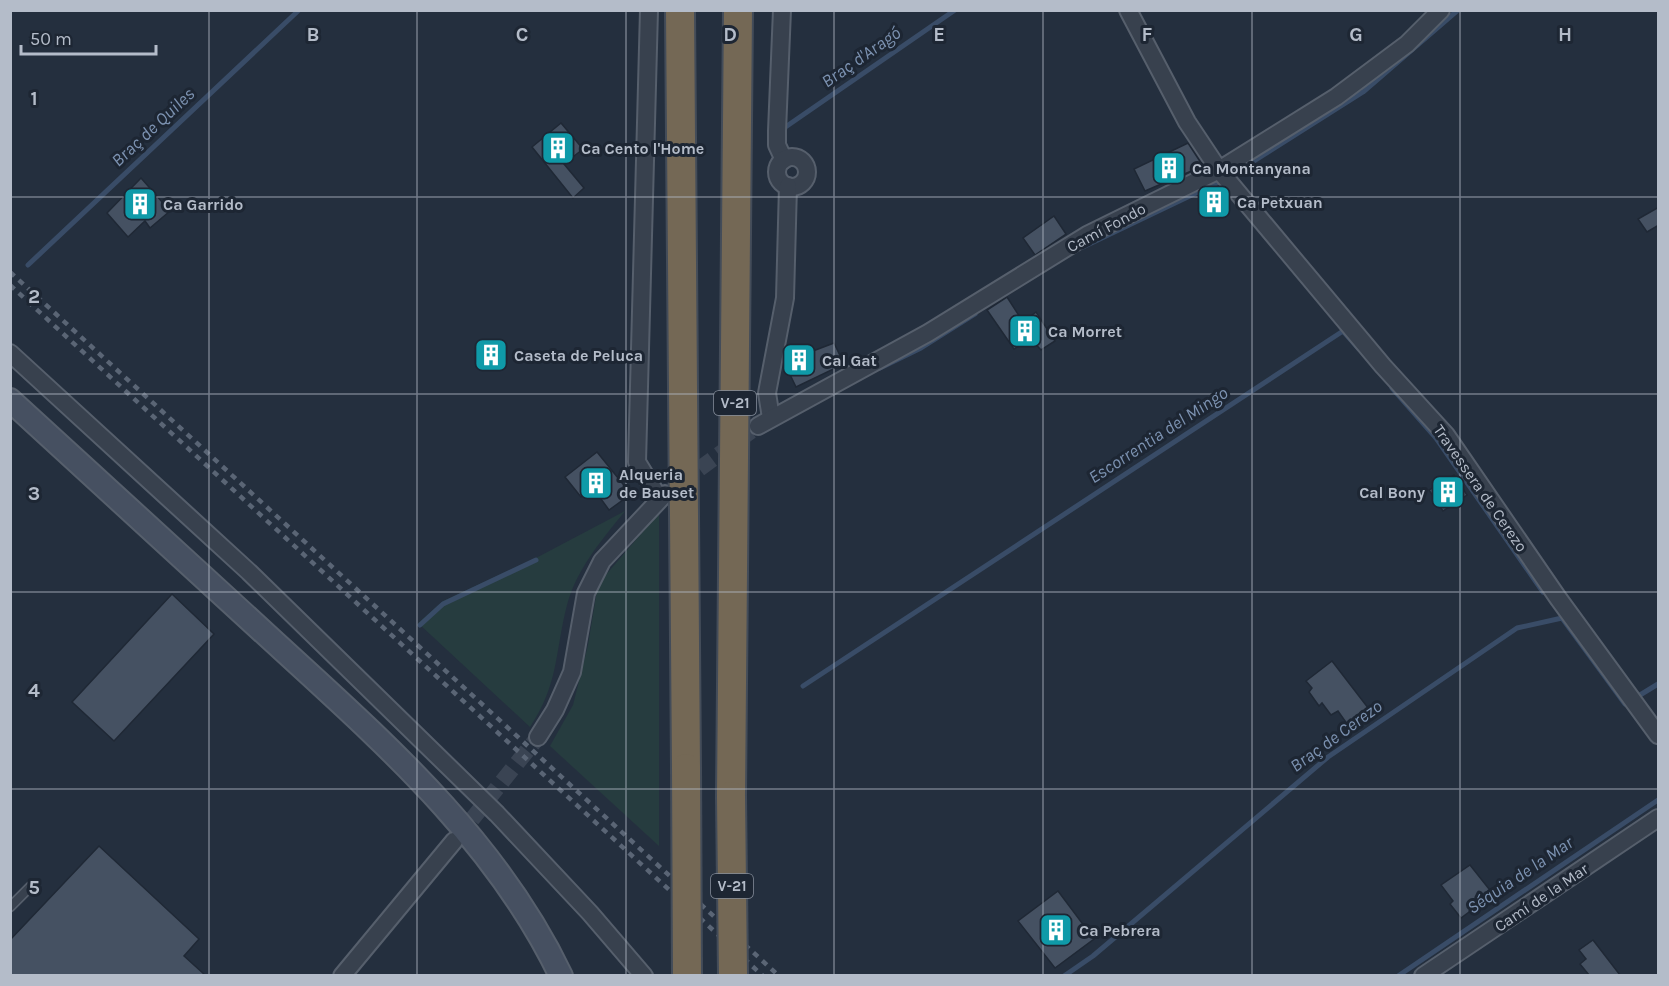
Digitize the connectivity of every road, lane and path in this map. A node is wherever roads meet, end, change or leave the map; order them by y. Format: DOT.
graph roads {
  1 [pos="649,10"];
  2 [pos="680,10"];
  3 [pos="738,10"];
  4 [pos="782,10"];
  5 [pos="1128,10"];
  6 [pos="1441,10"];
  7 [pos="784,160"];
  8 [pos="1219,170"];
  9 [pos="788,186"];
  10 [pos="10,353"];
  11 [pos="10,400"];
  12 [pos="1659,735"];
  13 [pos="538,736"];
  14 [pos="1659,818"];
  15 [pos="454,841"];
  16 [pos="31,886"];
  17 [pos="10,907"];
  18 [pos="342,975"];
  19 [pos="561,975"];
  20 [pos="644,975"];
  21 [pos="687,975"];
  22 [pos="733,975"];
  23 [pos="1423,975"];
  1 -- 13 [label="street"];
  2 -- 21 [label="highway, V-21, bridge"];
  3 -- 22 [label="highway, V-21, bridge"];
  4 -- 7 [label="street"];
  5 -- 8 [label="street, Travessera de Cerezo"];
  6 -- 8 [label="street, Camí Fondo"];
  7 -- 9 [label="street"];
  7 -- 9 [label="street"];
  8 -- 9 [label="street, Camí Fondo"];
  8 -- 12 [label="street, Travessera de Cerezo"];
  10 -- 20 [label="street"];
  11 -- 19 [label="main road"];
  14 -- 23 [label="street, Camí de la Mar"];
  15 -- 18 [label="street"];
  16 -- 17 [label="lane"];
}
